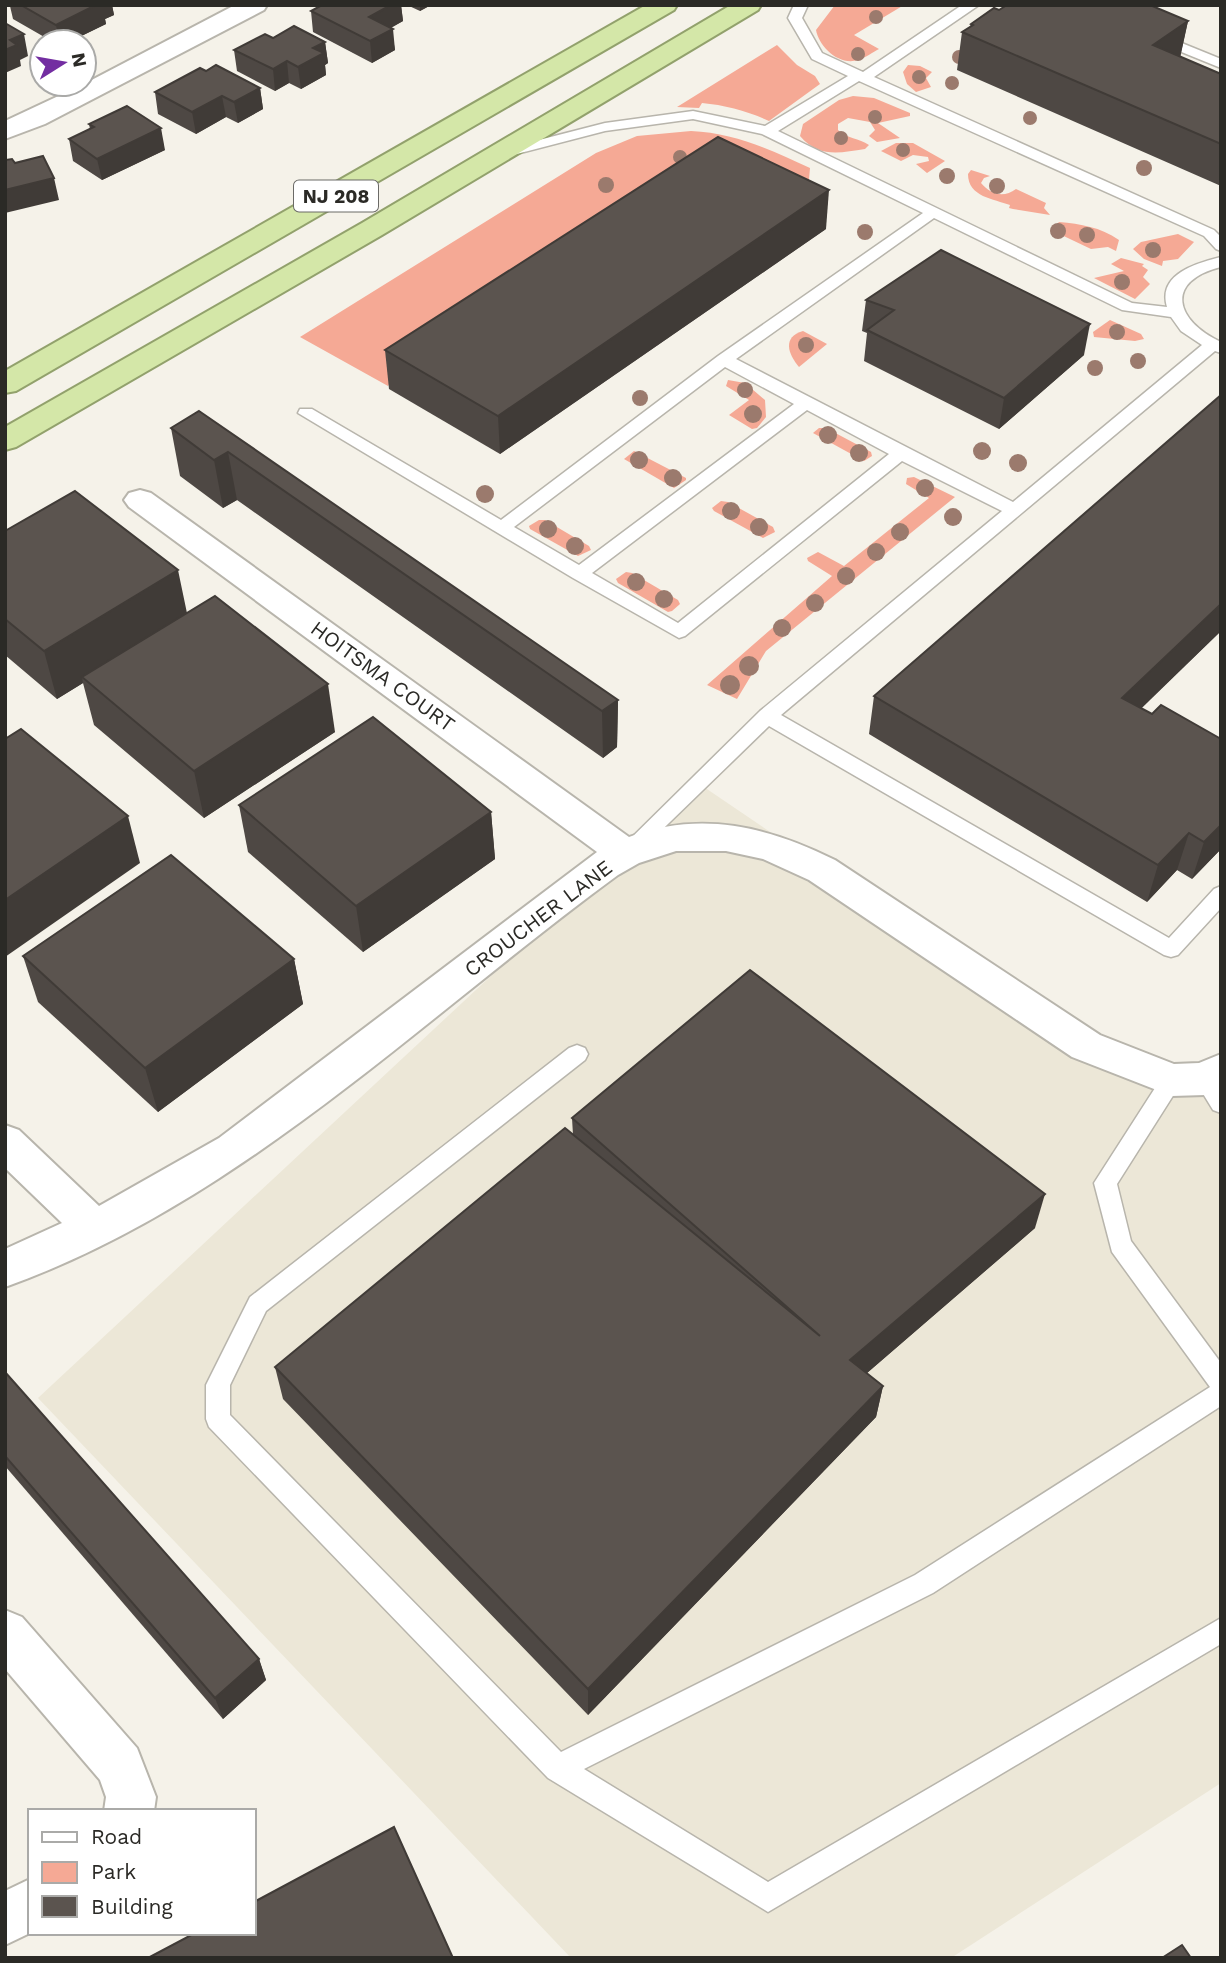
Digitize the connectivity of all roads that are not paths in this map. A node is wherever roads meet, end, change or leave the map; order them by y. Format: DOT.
graph roads {
  1 [pos="256,5"];
  2 [pos="665,5"];
  3 [pos="749,5"];
  4 [pos="801,5"];
  5 [pos="972,5"];
  6 [pos="1144,32"];
  7 [pos="1221,65"];
  8 [pos="862,76"];
  9 [pos="5,131"];
  10 [pos="767,131"];
  11 [pos="496,156"];
  12 [pos="932,213"];
  13 [pos="1221,246"];
  14 [pos="1221,262"];
  15 [pos="1175,313"];
  16 [pos="1216,346"];
  17 [pos="724,360"];
  18 [pos="5,384"];
  19 [pos="805,404"];
  20 [pos="306,414"];
  21 [pos="5,440"];
  22 [pos="901,453"];
  23 [pos="141,500"];
  24 [pos="1014,510"];
  25 [pos="502,528"];
  26 [pos="579,574"];
  27 [pos="767,716"];
  28 [pos="625,853"];
  29 [pos="1221,894"];
  30 [pos="577,1054"];
  31 [pos="1205,1083"];
  32 [pos="5,1142"];
  33 [pos="94,1229"];
  34 [pos="5,1269"];
  35 [pos="1221,1382"];
  36 [pos="1221,1393"];
  37 [pos="1221,1630"];
  38 [pos="5,1633"];
  39 [pos="558,1768"];
  40 [pos="129,1809"];
  41 [pos="28,1906"];
  42 [pos="5,1919"];
  1 -- 9 [label="street"];
  2 -- 18 [label="highway, NJ 208"];
  3 -- 11 [label="highway, NJ 208"];
  4 -- 8 [label="lane"];
  5 -- 8 [label="lane"];
  6 -- 7 [label="lane"];
  8 -- 10 [label="lane"];
  8 -- 13 [label="lane"];
  10 -- 11 [label="lane"];
  10 -- 12 [label="lane"];
  11 -- 21 [label="highway, NJ 208"];
  12 -- 15 [label="lane"];
  12 -- 17 [label="lane"];
  14 -- 15 [label="lane"];
  15 -- 16 [label="lane"];
  16 -- 24 [label="lane"];
  17 -- 19 [label="lane"];
  17 -- 25 [label="lane"];
  19 -- 22 [label="lane"];
  19 -- 26 [label="lane"];
  20 -- 25 [label="lane"];
  22 -- 24 [label="lane"];
  22 -- 26 [label="lane"];
  23 -- 28 [label="street, HOITSMA COURT"];
  24 -- 27 [label="lane"];
  25 -- 26 [label="lane"];
  27 -- 28 [label="lane"];
  27 -- 29 [label="lane"];
  28 -- 31 [label="street, CROUCHER LANE"];
  28 -- 33 [label="street, CROUCHER LANE"];
  30 -- 39 [label="lane"];
  31 -- 35 [label="lane"];
  32 -- 33 [label="street"];
  33 -- 34 [label="street, CROUCHER LANE"];
  36 -- 39 [label="lane"];
  37 -- 39 [label="lane"];
  38 -- 40 [label="street"];
  41 -- 42 [label="street"];
}
